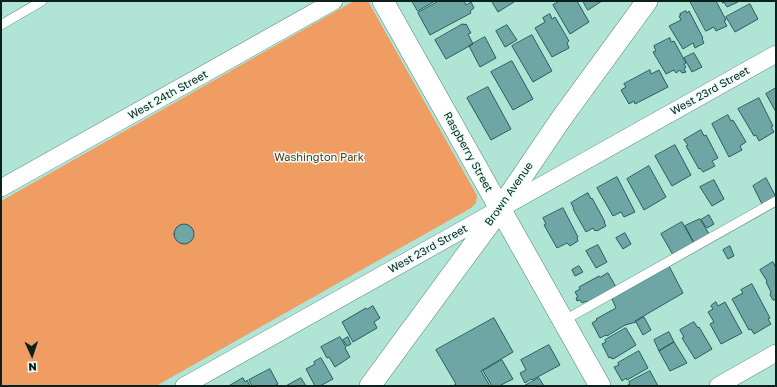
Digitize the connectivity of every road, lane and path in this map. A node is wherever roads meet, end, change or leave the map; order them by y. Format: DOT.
graph roads {
  1 [pos="42,1"];
  2 [pos="334,1"];
  3 [pos="383,1"];
  4 [pos="647,1"];
  5 [pos="1,25"];
  6 [pos="776,54"];
  7 [pos="1,188"];
  8 [pos="776,202"];
  9 [pos="500,208"];
  10 [pos="563,321"];
  11 [pos="776,353"];
  12 [pos="184,386"];
  13 [pos="370,386"];
  14 [pos="600,386"];
  15 [pos="718,386"];
  1 -- 5 [label="lane"];
  2 -- 7 [label="street, West 24th Street"];
  3 -- 9 [label="street, Raspberry Street"];
  4 -- 9 [label="street, Brown Avenue"];
  6 -- 9 [label="street, West 23rd Street"];
  8 -- 10 [label="lane"];
  9 -- 10 [label="street, Raspberry Street"];
  9 -- 12 [label="street, West 23rd Street"];
  9 -- 13 [label="street, Brown Avenue"];
  10 -- 14 [label="street, Raspberry Street"];
  11 -- 15 [label="street"];
}
